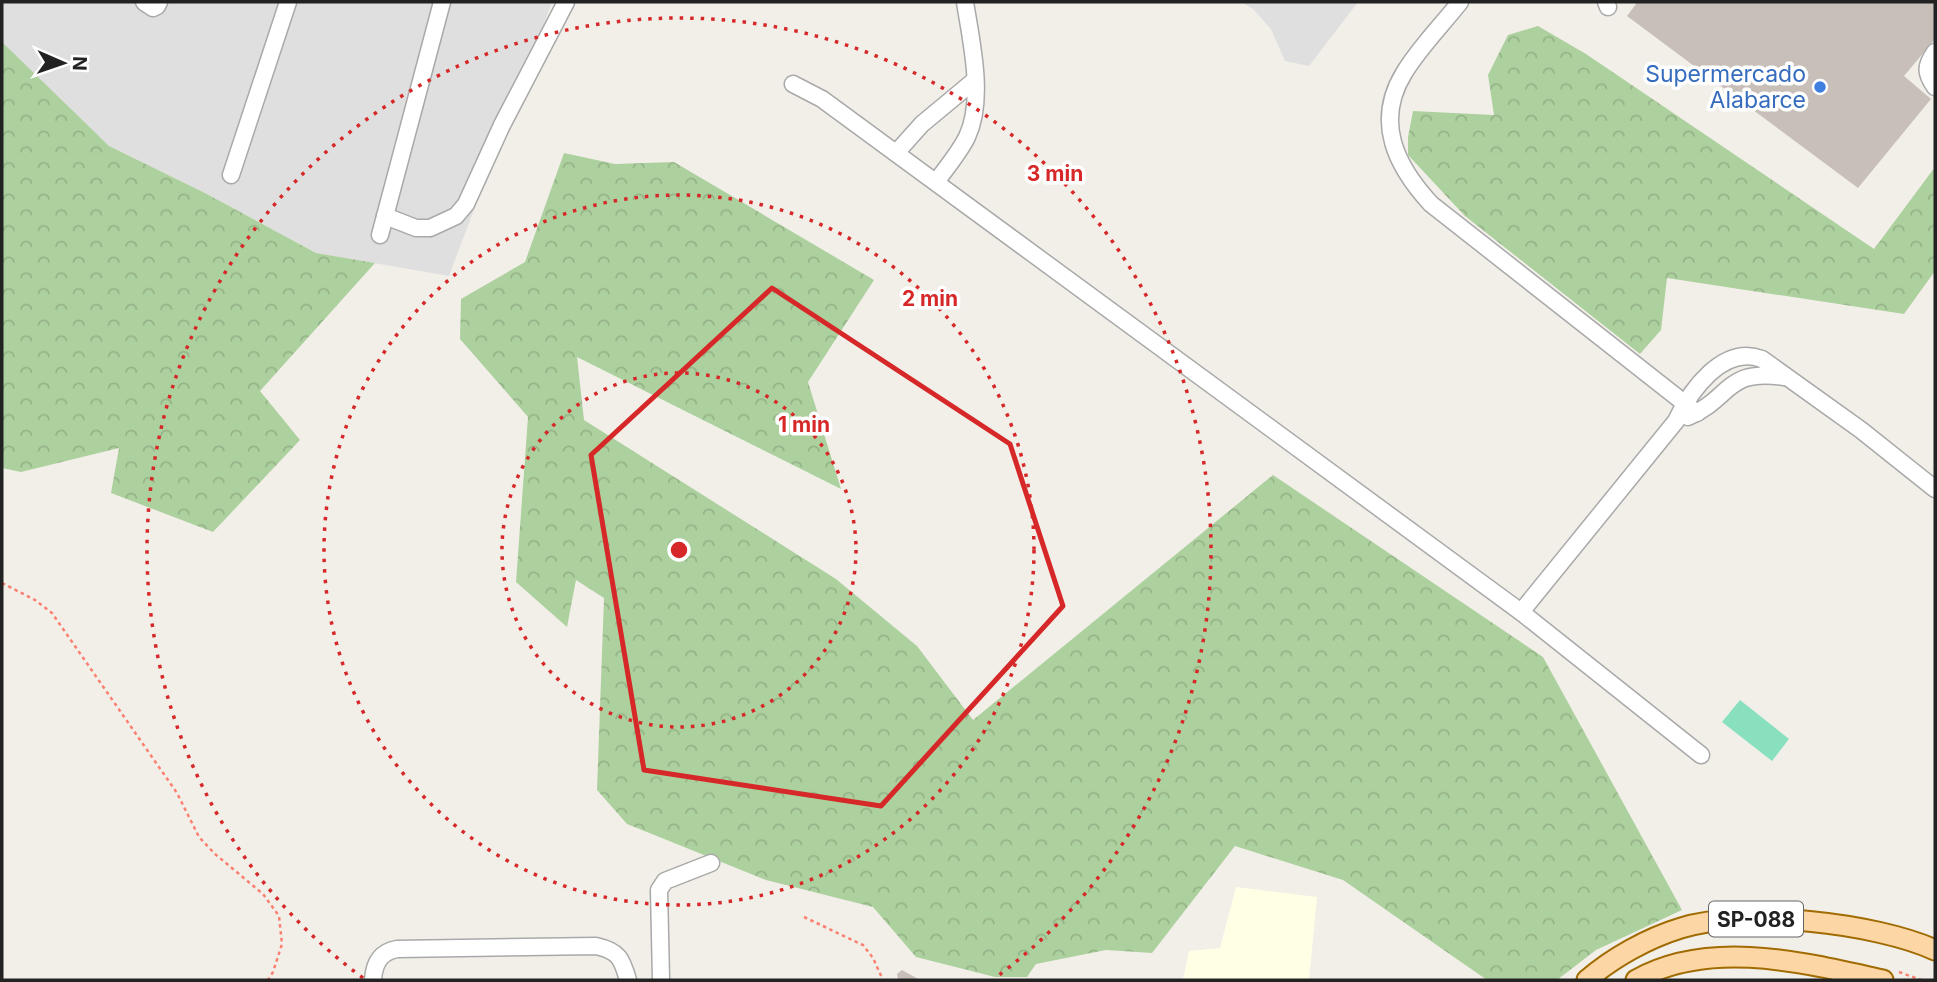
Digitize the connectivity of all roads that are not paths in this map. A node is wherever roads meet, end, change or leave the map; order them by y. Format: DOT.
graph roads {
  1 [pos="288,2"];
  2 [pos="442,2"];
  3 [pos="566,2"];
  4 [pos="965,2"];
  5 [pos="1460,2"];
  6 [pos="1935,52"];
  7 [pos="975,80"];
  8 [pos="793,84"];
  9 [pos="1935,87"];
  10 [pos="896,153"];
  11 [pos="231,175"];
  12 [pos="936,182"];
  13 [pos="385,216"];
  14 [pos="380,235"];
  15 [pos="1784,377"];
  16 [pos="1691,408"];
  17 [pos="1935,489"];
  18 [pos="1521,612"];
  19 [pos="1701,755"];
  20 [pos="711,863"];
  21 [pos="1935,950"];
  22 [pos="373,980"];
  23 [pos="628,980"];
  24 [pos="661,980"];
  25 [pos="1587,980"];
  26 [pos="1636,980"];
  27 [pos="1883,980"];
  1 -- 11 [label="street"];
  2 -- 13 [label="street"];
  3 -- 13 [label="street"];
  4 -- 7 [label="street"];
  5 -- 16 [label="street"];
  6 -- 9 [label="street"];
  7 -- 10 [label="street"];
  7 -- 12 [label="street"];
  8 -- 10 [label="street"];
  10 -- 12 [label="street"];
  12 -- 18 [label="street"];
  13 -- 14 [label="street"];
  15 -- 16 [label="street"];
  15 -- 16 [label="street"];
  15 -- 17 [label="street"];
  16 -- 18 [label="street"];
  18 -- 19 [label="street"];
  20 -- 24 [label="street"];
  21 -- 25 [label="main road, SP-088"];
  22 -- 23 [label="street"];
  26 -- 27 [label="main road, SP-088"];
}
